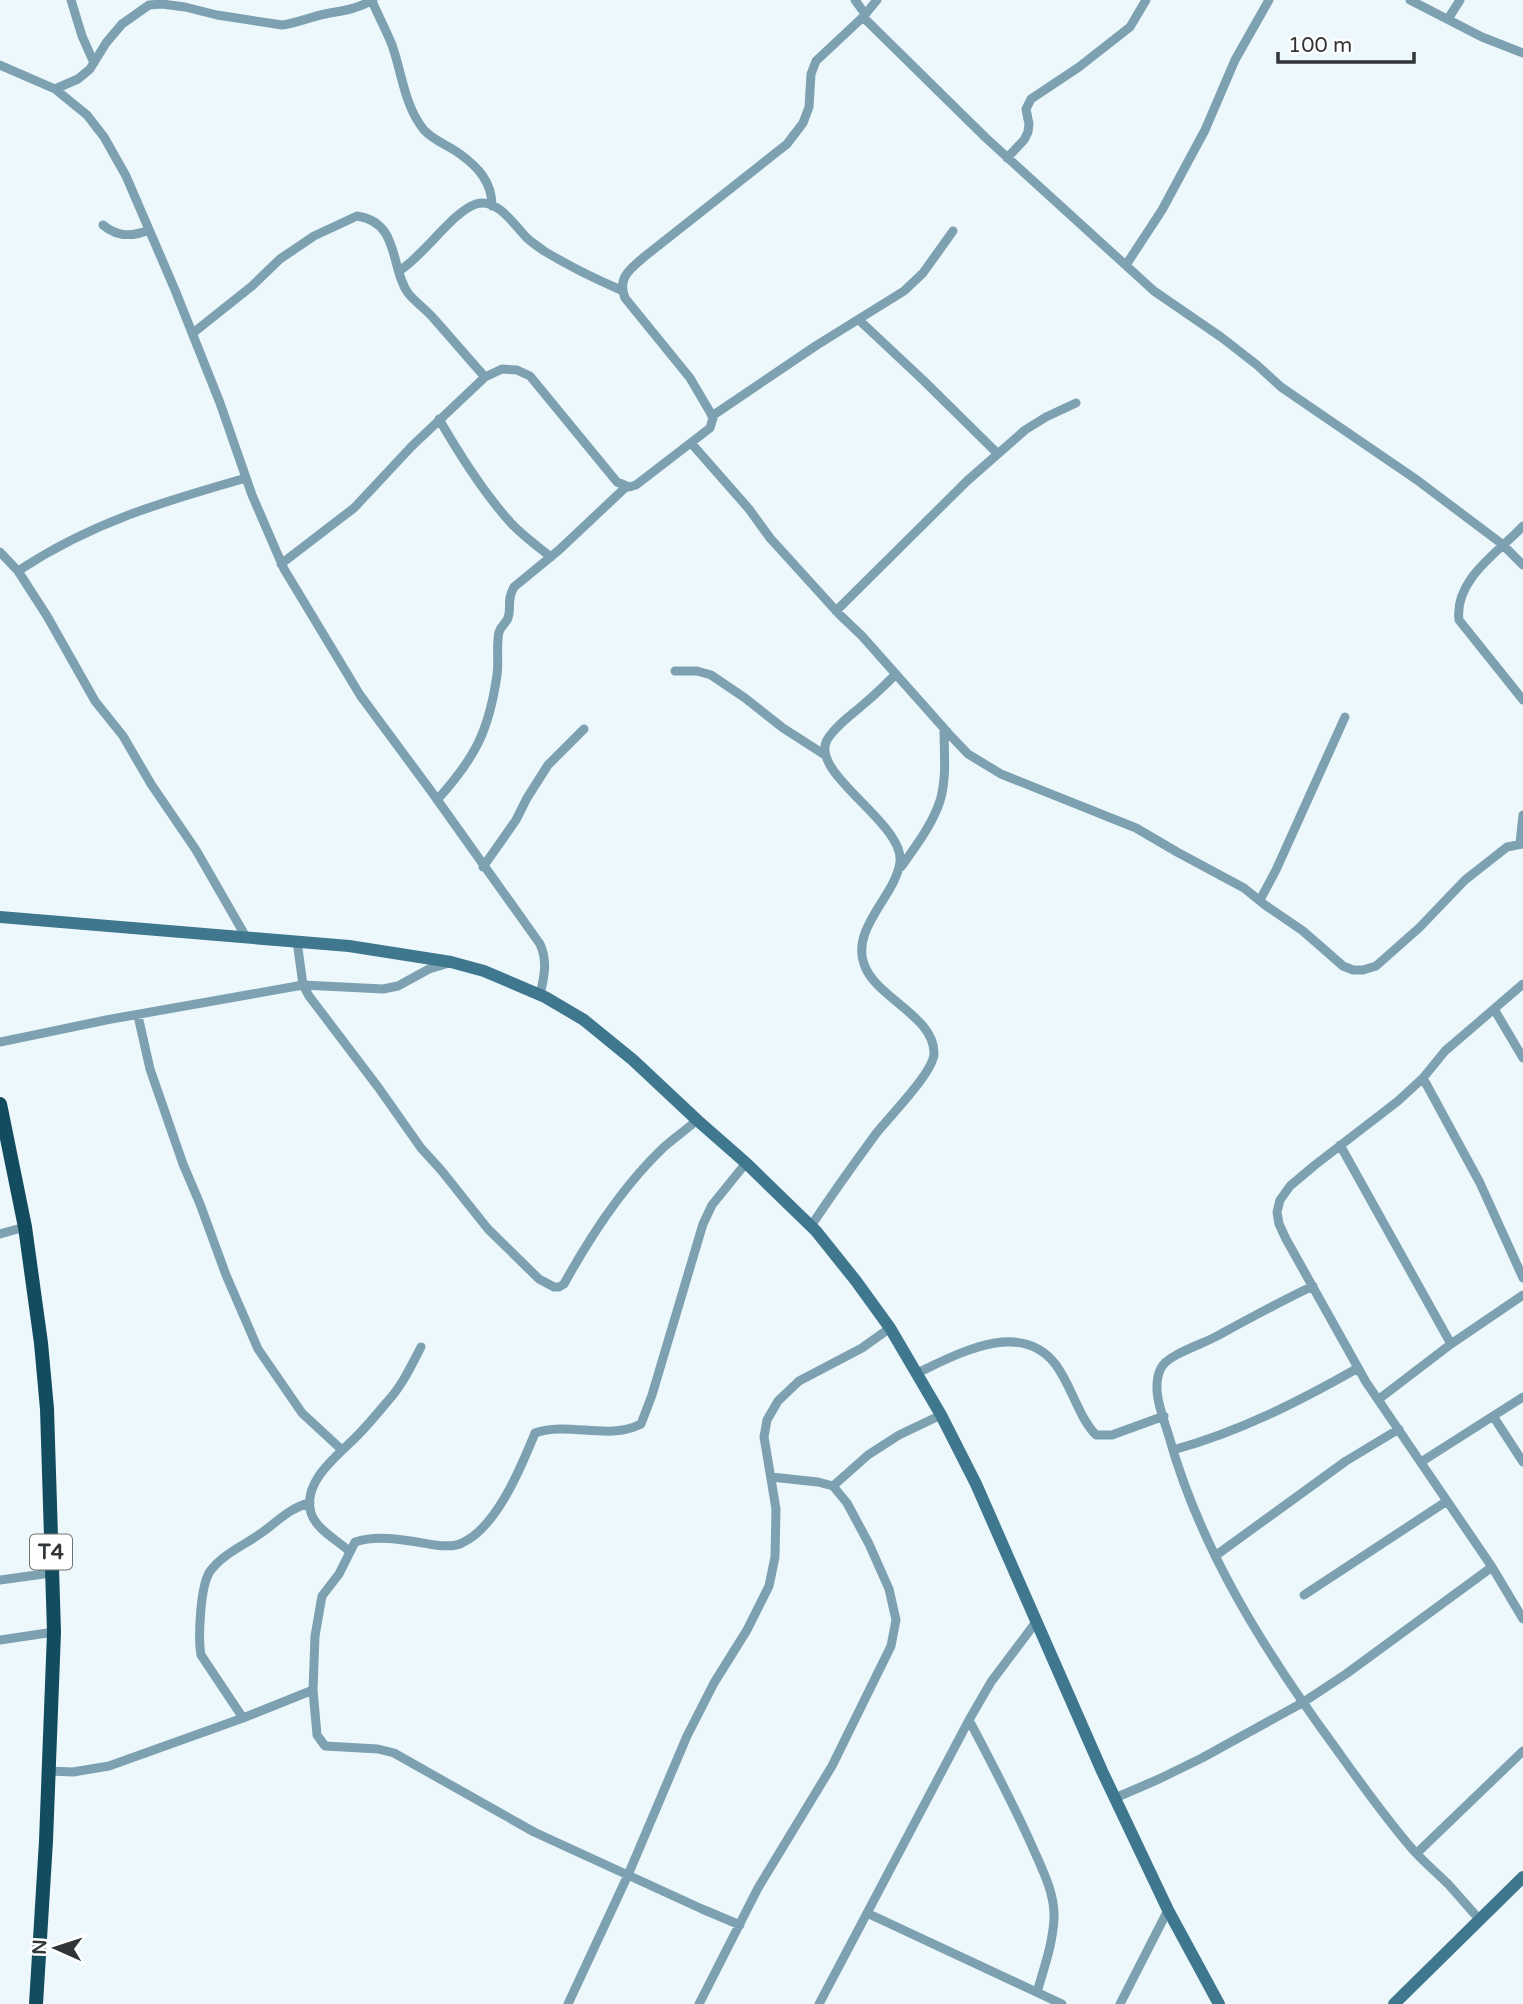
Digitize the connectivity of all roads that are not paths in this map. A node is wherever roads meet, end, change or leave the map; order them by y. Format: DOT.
graph roads {
  1 [pos="71,0"];
  2 [pos="148,0"];
  3 [pos="372,0"];
  4 [pos="855,0"];
  5 [pos="877,0"];
  6 [pos="1146,0"];
  7 [pos="1269,0"];
  8 [pos="1410,0"];
  9 [pos="1460,0"];
  10 [pos="138,12"];
  11 [pos="864,15"];
  12 [pos="1448,19"];
  13 [pos="1523,53"];
  14 [pos="94,63"];
  15 [pos="0,65"];
  16 [pos="55,89"];
  17 [pos="1007,158"];
  18 [pos="492,206"];
  19 [pos="103,225"];
  20 [pos="149,230"];
  21 [pos="953,231"];
  22 [pos="1126,265"];
  23 [pos="399,271"];
  24 [pos="621,290"];
  25 [pos="859,320"];
  26 [pos="193,333"];
  27 [pos="485,377"];
  28 [pos="1076,403"];
  29 [pos="712,416"];
  30 [pos="439,419"];
  31 [pos="691,443"];
  32 [pos="998,454"];
  33 [pos="246,478"];
  34 [pos="626,486"];
  35 [pos="1523,526"];
  36 [pos="1502,544"];
  37 [pos="0,552"];
  38 [pos="551,557"];
  39 [pos="282,564"];
  40 [pos="1523,565"];
  41 [pos="18,571"];
  42 [pos="836,611"];
  43 [pos="675,671"];
  44 [pos="896,674"];
  45 [pos="1523,700"];
  46 [pos="1345,717"];
  47 [pos="584,729"];
  48 [pos="944,729"];
  49 [pos="825,755"];
  50 [pos="437,800"];
  51 [pos="1523,815"];
  52 [pos="1522,843"];
  53 [pos="483,867"];
  54 [pos="898,871"];
  55 [pos="1260,900"];
  56 [pos="0,917"];
  57 [pos="246,937"];
  58 [pos="297,941"];
  59 [pos="451,962"];
  60 [pos="303,985"];
  61 [pos="1523,985"];
  62 [pos="540,995"];
  63 [pos="1494,1009"];
  64 [pos="138,1016"];
  65 [pos="0,1042"];
  66 [pos="1523,1058"];
  67 [pos="1423,1078"];
  68 [pos="0,1104"];
  69 [pos="697,1120"];
  70 [pos="1340,1145"];
  71 [pos="746,1163"];
  72 [pos="24,1227"];
  73 [pos="811,1227"];
  74 [pos="0,1234"];
  75 [pos="1523,1278"];
  76 [pos="1313,1286"];
  77 [pos="1523,1295"];
  78 [pos="890,1328"];
  79 [pos="1451,1344"];
  80 [pos="422,1347"];
  81 [pos="1359,1367"];
  82 [pos="918,1373"];
  83 [pos="1523,1397"];
  84 [pos="1378,1399"];
  85 [pos="941,1415"];
  86 [pos="1164,1416"];
  87 [pos="1493,1416"];
  88 [pos="1399,1429"];
  89 [pos="342,1450"];
  90 [pos="1173,1450"];
  91 [pos="1422,1462"];
  92 [pos="1523,1462"];
  93 [pos="771,1477"];
  94 [pos="833,1486"];
  95 [pos="1447,1501"];
  96 [pos="310,1503"];
  97 [pos="349,1551"];
  98 [pos="1215,1556"];
  99 [pos="1492,1567"];
  100 [pos="51,1573"];
  101 [pos="0,1580"];
  102 [pos="1304,1595"];
  103 [pos="1523,1619"];
  104 [pos="1036,1622"];
  105 [pos="54,1632"];
  106 [pos="0,1640"];
  107 [pos="313,1690"];
  108 [pos="1302,1703"];
  109 [pos="243,1718"];
  110 [pos="969,1720"];
  111 [pos="1523,1751"];
  112 [pos="49,1771"];
  113 [pos="1115,1798"];
  114 [pos="1417,1853"];
  115 [pos="628,1875"];
  116 [pos="1523,1877"];
  117 [pos="1168,1910"];
  118 [pos="867,1913"];
  119 [pos="1480,1920"];
  120 [pos="740,1925"];
  121 [pos="1037,1992"];
  122 [pos="36,2004"];
  123 [pos="568,2004"];
  124 [pos="699,2004"];
  125 [pos="820,2004"];
  126 [pos="1062,2004"];
  127 [pos="1119,2004"];
  128 [pos="1219,2004"];
  129 [pos="1394,2004"];
  1 -- 14 [label="street"];
  2 -- 10 [label="street"];
  3 -- 10 [label="street"];
  3 -- 18 [label="street"];
  4 -- 11 [label="street"];
  5 -- 11 [label="street"];
  6 -- 17 [label="street"];
  7 -- 22 [label="street"];
  8 -- 12 [label="street"];
  9 -- 12 [label="street"];
  10 -- 14 [label="street"];
  11 -- 17 [label="street"];
  11 -- 24 [label="street"];
  12 -- 13 [label="street"];
  14 -- 16 [label="street"];
  15 -- 16 [label="street"];
  16 -- 20 [label="street"];
  17 -- 22 [label="street"];
  18 -- 23 [label="street"];
  18 -- 24 [label="street"];
  19 -- 20 [label="street"];
  20 -- 26 [label="street"];
  21 -- 25 [label="street"];
  22 -- 36 [label="street"];
  23 -- 26 [label="street"];
  23 -- 27 [label="street"];
  24 -- 29 [label="street"];
  25 -- 29 [label="street"];
  25 -- 32 [label="street"];
  26 -- 33 [label="street"];
  27 -- 30 [label="street"];
  27 -- 34 [label="street"];
  28 -- 32 [label="street"];
  29 -- 31 [label="street"];
  30 -- 38 [label="street"];
  30 -- 39 [label="street"];
  31 -- 34 [label="street"];
  31 -- 42 [label="street"];
  32 -- 42 [label="street"];
  33 -- 39 [label="street"];
  33 -- 41 [label="street"];
  34 -- 38 [label="street"];
  35 -- 36 [label="street"];
  36 -- 40 [label="street"];
  36 -- 45 [label="street"];
  37 -- 41 [label="street"];
  38 -- 50 [label="street"];
  39 -- 50 [label="street"];
  41 -- 57 [label="street"];
  42 -- 44 [label="street"];
  43 -- 49 [label="street"];
  44 -- 48 [label="street"];
  44 -- 49 [label="street"];
  46 -- 55 [label="street"];
  47 -- 53 [label="street"];
  48 -- 54 [label="street"];
  48 -- 55 [label="street"];
  49 -- 54 [label="street"];
  50 -- 53 [label="street"];
  51 -- 52 [label="street"];
  52 -- 55 [label="street"];
  53 -- 62 [label="street"];
  54 -- 73 [label="street"];
  56 -- 57 [label="main road"];
  57 -- 58 [label="main road"];
  58 -- 59 [label="main road"];
  58 -- 60 [label="street"];
  59 -- 60 [label="street"];
  59 -- 62 [label="main road"];
  60 -- 64 [label="street"];
  60 -- 69 [label="street"];
  61 -- 63 [label="street"];
  62 -- 69 [label="main road"];
  63 -- 66 [label="street"];
  63 -- 67 [label="street"];
  64 -- 65 [label="street"];
  64 -- 89 [label="street"];
  67 -- 70 [label="street"];
  67 -- 75 [label="street"];
  68 -- 72 [label="highway, T4"];
  69 -- 71 [label="main road"];
  70 -- 76 [label="street"];
  70 -- 79 [label="street"];
  71 -- 73 [label="main road"];
  71 -- 97 [label="street"];
  72 -- 74 [label="street"];
  72 -- 100 [label="highway, T4"];
  73 -- 78 [label="main road"];
  76 -- 81 [label="street"];
  76 -- 86 [label="street"];
  77 -- 79 [label="street"];
  78 -- 82 [label="main road"];
  78 -- 93 [label="street"];
  79 -- 84 [label="street"];
  80 -- 89 [label="street"];
  81 -- 84 [label="street"];
  81 -- 90 [label="street"];
  82 -- 85 [label="main road"];
  82 -- 86 [label="street"];
  83 -- 87 [label="street"];
  84 -- 88 [label="street"];
  85 -- 94 [label="street"];
  85 -- 104 [label="main road"];
  86 -- 90 [label="street"];
  87 -- 91 [label="street"];
  87 -- 92 [label="street"];
  88 -- 91 [label="street"];
  88 -- 98 [label="street"];
  89 -- 96 [label="street"];
  90 -- 98 [label="street"];
  91 -- 95 [label="street"];
  93 -- 94 [label="street"];
  93 -- 115 [label="street"];
  94 -- 120 [label="street"];
  95 -- 99 [label="street"];
  95 -- 102 [label="street"];
  96 -- 97 [label="street"];
  96 -- 109 [label="street"];
  97 -- 107 [label="street"];
  98 -- 108 [label="street"];
  99 -- 103 [label="street"];
  99 -- 108 [label="street"];
  100 -- 101 [label="street"];
  100 -- 105 [label="highway, T4"];
  104 -- 110 [label="street"];
  104 -- 113 [label="main road"];
  105 -- 106 [label="street"];
  105 -- 112 [label="highway, T4"];
  107 -- 109 [label="street"];
  107 -- 115 [label="street"];
  108 -- 113 [label="street"];
  108 -- 114 [label="street"];
  109 -- 112 [label="street"];
  110 -- 118 [label="street"];
  110 -- 121 [label="street"];
  111 -- 114 [label="street"];
  112 -- 122 [label="highway, T4"];
  113 -- 117 [label="main road"];
  114 -- 119 [label="street"];
  115 -- 120 [label="street"];
  115 -- 123 [label="street"];
  116 -- 119 [label="main road"];
  117 -- 127 [label="street"];
  117 -- 128 [label="main road"];
  118 -- 121 [label="street"];
  118 -- 125 [label="street"];
  119 -- 129 [label="main road"];
  120 -- 124 [label="street"];
  121 -- 126 [label="street"];
}
